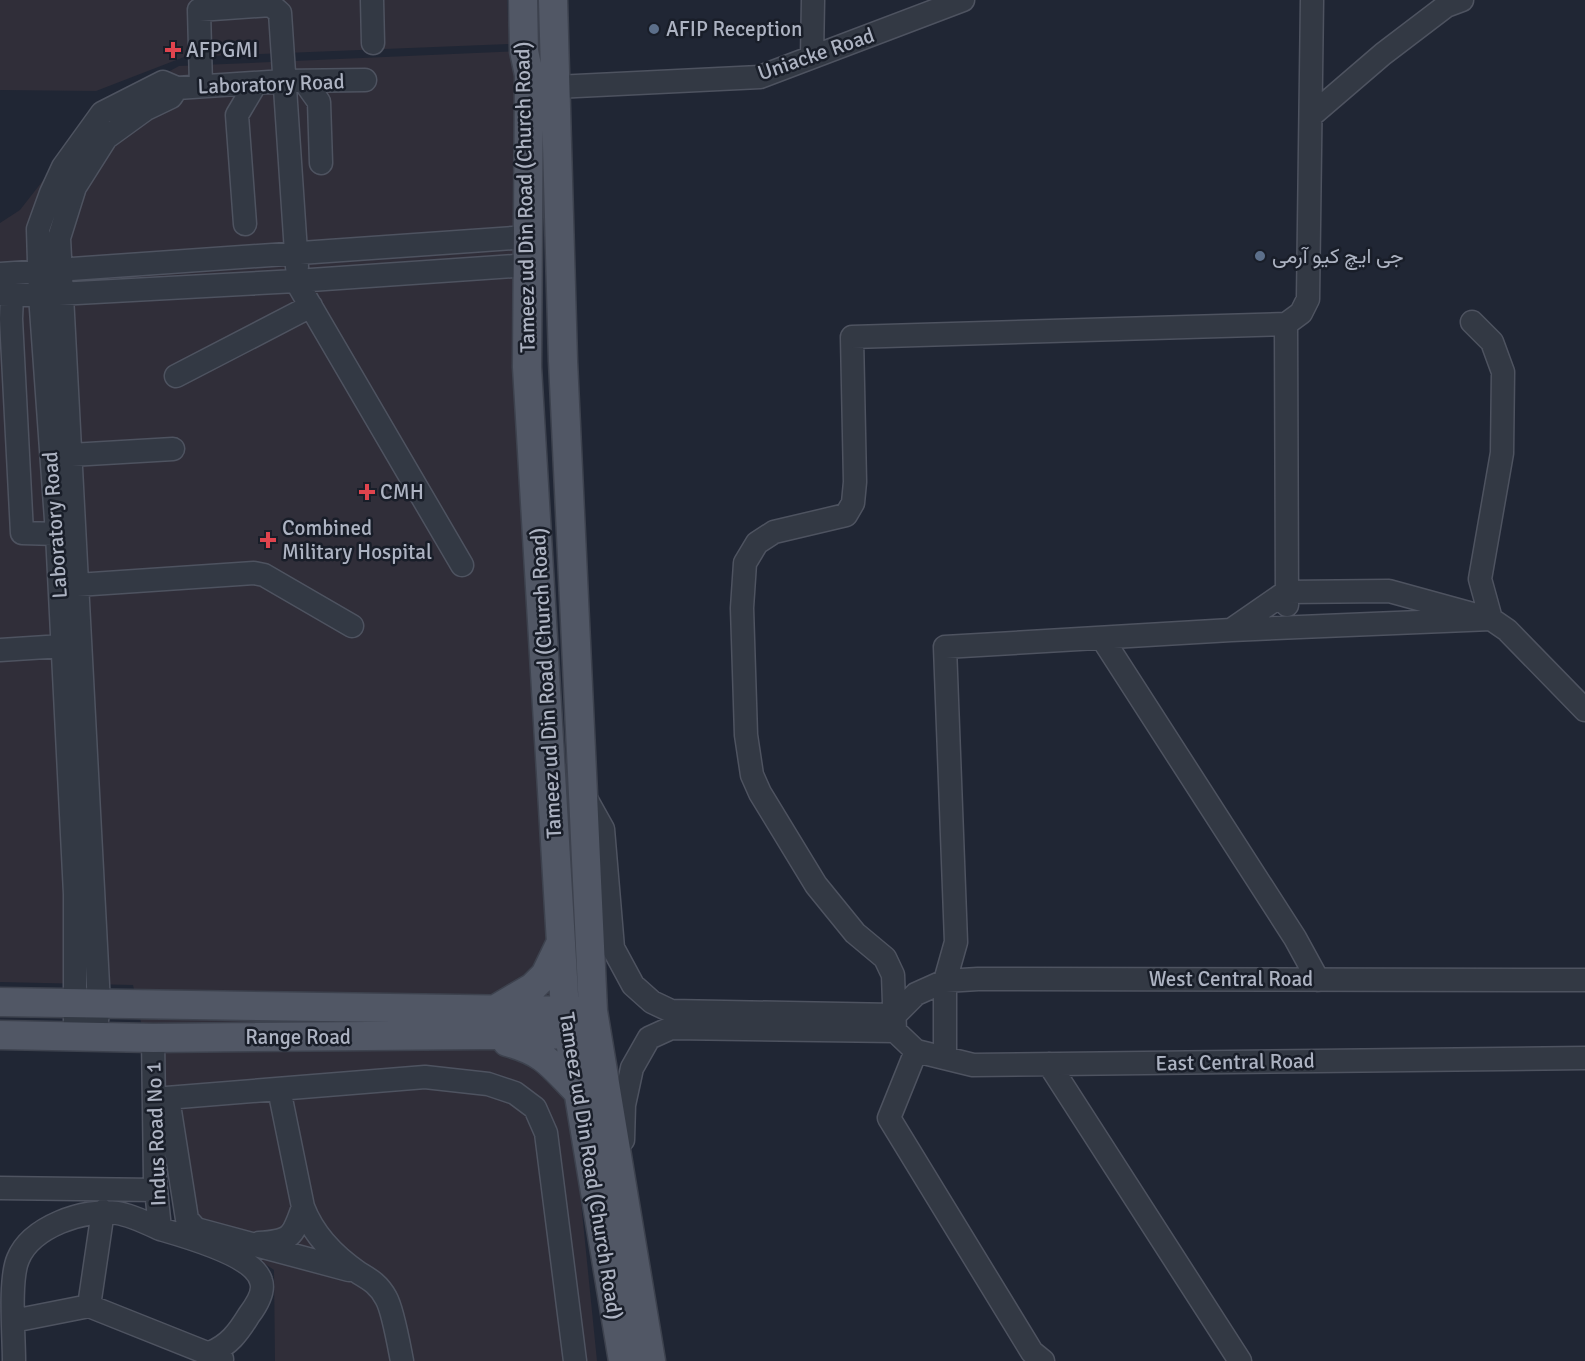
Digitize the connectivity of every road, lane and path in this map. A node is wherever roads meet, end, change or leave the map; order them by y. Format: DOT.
graph roads {
  1 [pos="372,0"];
  2 [pos="523,0"];
  3 [pos="553,0"];
  4 [pos="813,0"];
  5 [pos="963,0"];
  6 [pos="1312,0"];
  7 [pos="1462,0"];
  8 [pos="373,43"];
  9 [pos="812,57"];
  10 [pos="365,80"];
  11 [pos="279,82"];
  12 [pos="201,86"];
  13 [pos="556,87"];
  14 [pos="1312,115"];
  15 [pos="321,163"];
  16 [pos="245,224"];
  17 [pos="528,237"];
  18 [pos="289,254"];
  19 [pos="529,265"];
  20 [pos="50,270"];
  21 [pos="0,274"];
  22 [pos="293,281"];
  23 [pos="51,294"];
  24 [pos="6,295"];
  25 [pos="311,306"];
  26 [pos="1472,322"];
  27 [pos="1286,324"];
  28 [pos="563,361"];
  29 [pos="528,367"];
  30 [pos="176,376"];
  31 [pos="173,449"];
  32 [pos="71,455"];
  33 [pos="57,534"];
  34 [pos="462,565"];
  35 [pos="77,585"];
  36 [pos="1286,592"];
  37 [pos="1491,619"];
  38 [pos="352,626"];
  39 [pos="1287,627"];
  40 [pos="1231,630"];
  41 [pos="1102,638"];
  42 [pos="63,646"];
  43 [pos="0,650"];
  44 [pos="1585,710"];
  45 [pos="583,794"];
  46 [pos="561,941"];
  47 [pos="1318,980"];
  48 [pos="1518,980"];
  49 [pos="1585,980"];
  50 [pos="945,981"];
  51 [pos="0,1002"];
  52 [pos="87,1004"];
  53 [pos="594,1022"];
  54 [pos="491,1023"];
  55 [pos="895,1023"];
  56 [pos="566,1024"];
  57 [pos="0,1035"];
  58 [pos="85,1037"];
  59 [pos="153,1038"];
  60 [pos="916,1051"];
  61 [pos="945,1058"];
  62 [pos="1585,1058"];
  63 [pos="1049,1064"];
  64 [pos="279,1089"];
  65 [pos="577,1091"];
  66 [pos="161,1099"];
  67 [pos="0,1188"];
  68 [pos="156,1190"];
  69 [pos="303,1207"];
  70 [pos="103,1211"];
  71 [pos="160,1229"];
  72 [pos="253,1243"];
  73 [pos="359,1272"];
  74 [pos="89,1306"];
  75 [pos="14,1321"];
  76 [pos="215,1358"];
  77 [pos="14,1361"];
  78 [pos="402,1361"];
  79 [pos="575,1361"];
  80 [pos="623,1361"];
  81 [pos="651,1361"];
  82 [pos="660,1361"];
  83 [pos="1043,1361"];
  84 [pos="1240,1361"];
  1 -- 8 [label="street"];
  2 -- 17 [label="main road, Tameez ud Din Road (Church Road)"];
  3 -- 13 [label="main road, Tameez ud Din Road (Church Road)"];
  4 -- 9 [label="street"];
  5 -- 9 [label="street, Uniacke Road"];
  6 -- 14 [label="street"];
  7 -- 14 [label="street"];
  9 -- 13 [label="street, Uniacke Road"];
  10 -- 11 [label="street, Laboratory Road"];
  11 -- 12 [label="street, Laboratory Road"];
  11 -- 12 [label="street"];
  11 -- 15 [label="street"];
  11 -- 16 [label="street"];
  11 -- 18 [label="street"];
  12 -- 20 [label="street, Laboratory Road"];
  13 -- 28 [label="main road, Tameez ud Din Road (Church Road)"];
  14 -- 27 [label="street"];
  17 -- 18 [label="street"];
  17 -- 19 [label="main road, Tameez ud Din Road (Church Road)"];
  18 -- 20 [label="street"];
  18 -- 22 [label="street"];
  19 -- 22 [label="street"];
  19 -- 29 [label="main road, Tameez ud Din Road (Church Road)"];
  20 -- 21 [label="street"];
  20 -- 23 [label="street, Laboratory Road"];
  22 -- 23 [label="street"];
  22 -- 25 [label="street"];
  23 -- 24 [label="street"];
  23 -- 32 [label="street, Laboratory Road"];
  23 -- 33 [label="street, Laboratory Road"];
  24 -- 33 [label="street"];
  25 -- 30 [label="street"];
  25 -- 34 [label="street"];
  26 -- 37 [label="street"];
  27 -- 36 [label="street"];
  27 -- 55 [label="street"];
  28 -- 29 [label="main road"];
  28 -- 45 [label="main road, Tameez ud Din Road (Church Road)"];
  29 -- 46 [label="main road, Tameez ud Din Road (Church Road)"];
  31 -- 32 [label="street"];
  32 -- 35 [label="street, Laboratory Road"];
  33 -- 42 [label="street, Laboratory Road"];
  35 -- 38 [label="street"];
  35 -- 52 [label="street, Laboratory Road"];
  36 -- 37 [label="street"];
  36 -- 39 [label="street"];
  36 -- 40 [label="street"];
  37 -- 39 [label="street"];
  37 -- 44 [label="street"];
  39 -- 40 [label="street"];
  40 -- 41 [label="street"];
  41 -- 47 [label="street"];
  41 -- 50 [label="street"];
  42 -- 43 [label="street"];
  42 -- 52 [label="street, Laboratory Road"];
  45 -- 53 [label="main road, Tameez ud Din Road (Church Road)"];
  45 -- 55 [label="street"];
  46 -- 54 [label="main road"];
  46 -- 56 [label="main road, Tameez ud Din Road (Church Road)"];
  47 -- 48 [label="street, West Central Road"];
  47 -- 50 [label="street, West Central Road"];
  48 -- 49 [label="street, West Central Road"];
  48 -- 50 [label="street, West Central Road"];
  50 -- 55 [label="street, West Central Road"];
  50 -- 61 [label="street"];
  51 -- 52 [label="main road"];
  52 -- 54 [label="main road"];
  52 -- 58 [label="street, Laboratory Road"];
  53 -- 56 [label="main road, Range Road"];
  53 -- 81 [label="main road, Tameez ud Din Road (Church Road)"];
  54 -- 56 [label="main road, Range Road"];
  54 -- 59 [label="main road, Range Road"];
  54 -- 65 [label="main road"];
  55 -- 60 [label="street"];
  55 -- 82 [label="street"];
  56 -- 65 [label="main road, Tameez ud Din Road (Church Road)"];
  57 -- 58 [label="main road, Range Road"];
  58 -- 59 [label="main road, Range Road"];
  59 -- 66 [label="street, Indus Road No 1"];
  60 -- 61 [label="street, East Central Road"];
  60 -- 83 [label="street"];
  61 -- 63 [label="street, East Central Road"];
  62 -- 63 [label="street, East Central Road"];
  63 -- 84 [label="street"];
  64 -- 66 [label="street"];
  64 -- 69 [label="street"];
  64 -- 79 [label="street"];
  65 -- 80 [label="main road, Tameez ud Din Road (Church Road)"];
  66 -- 68 [label="street, Indus Road No 1"];
  66 -- 72 [label="street"];
  67 -- 68 [label="street"];
  68 -- 71 [label="street, Indus Road No 1"];
  69 -- 72 [label="street"];
  69 -- 73 [label="street"];
  70 -- 71 [label="street"];
  70 -- 74 [label="street"];
  70 -- 75 [label="street"];
  71 -- 76 [label="street, Indus Road No 1"];
  72 -- 73 [label="street"];
  73 -- 78 [label="street"];
  74 -- 75 [label="street"];
  74 -- 76 [label="street"];
  75 -- 77 [label="street"];
}
